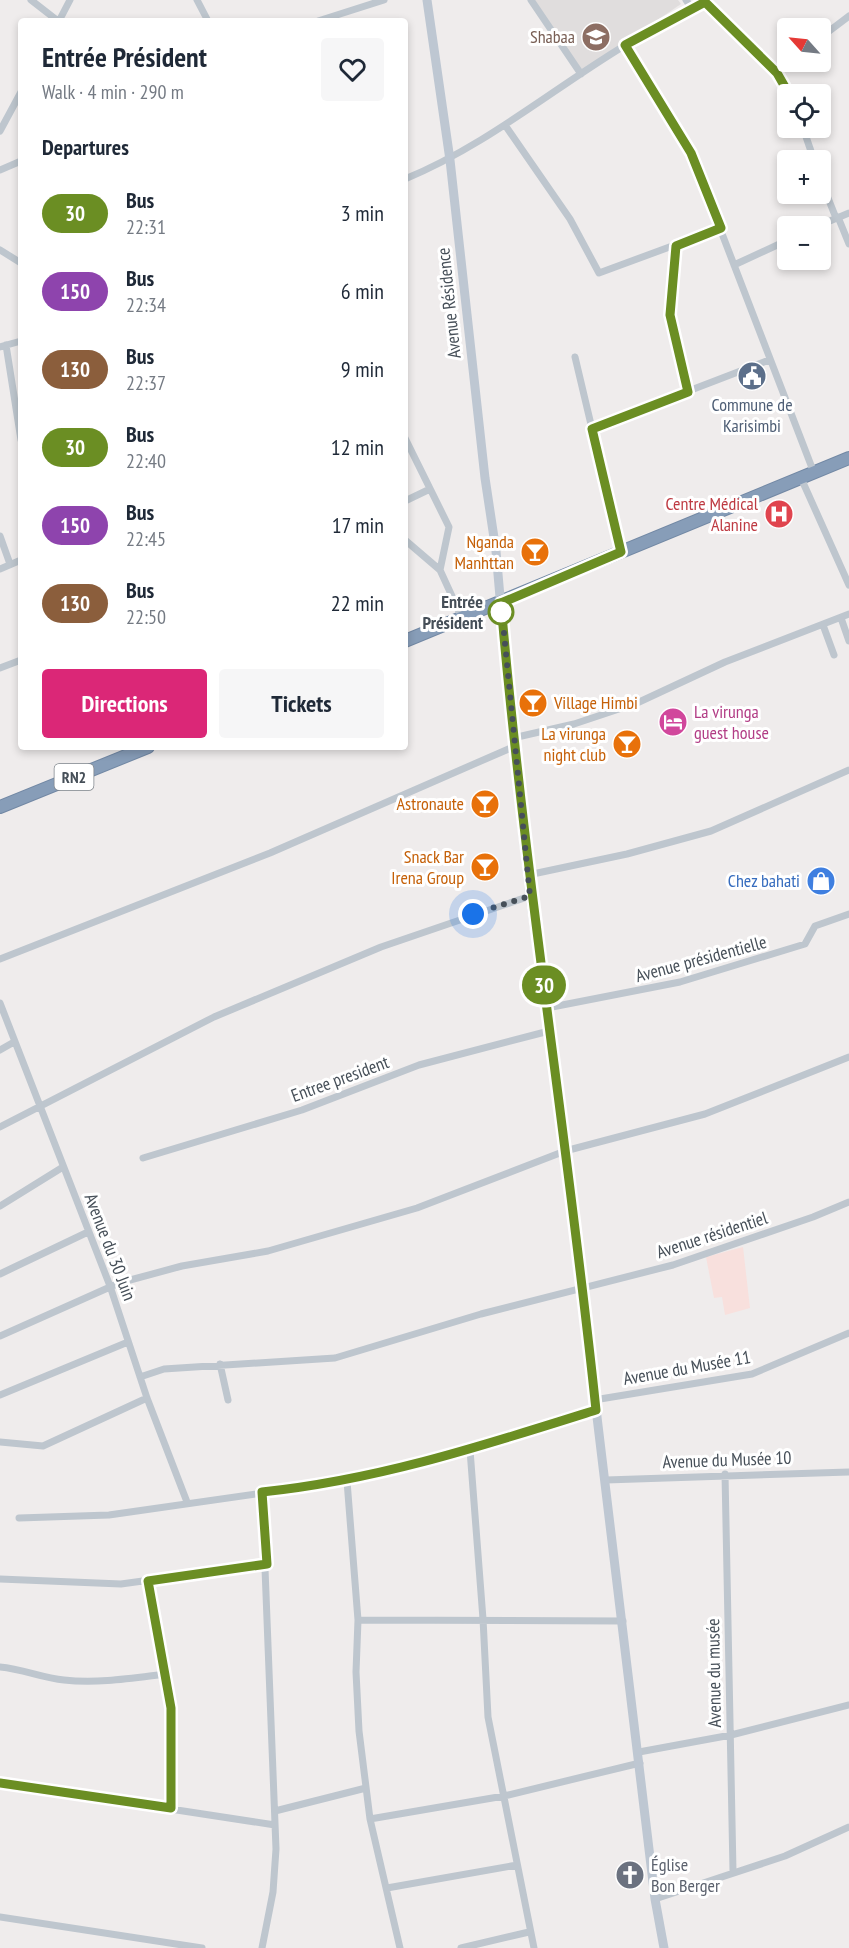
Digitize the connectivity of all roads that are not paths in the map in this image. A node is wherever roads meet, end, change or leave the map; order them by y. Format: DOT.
graph roads {
  1 [pos="31,0"];
  2 [pos="70,0"];
  3 [pos="196,0"];
  4 [pos="384,0"];
  5 [pos="427,0"];
  6 [pos="531,0"];
  7 [pos="686,0"];
  8 [pos="707,1"];
  9 [pos="693,10"];
  10 [pos="849,16"];
  11 [pos="55,18"];
  12 [pos="61,18"];
  13 [pos="206,18"];
  14 [pos="327,18"];
  15 [pos="831,30"];
  16 [pos="625,45"];
  17 [pos="777,73"];
  18 [pos="581,74"];
  19 [pos="783,84"];
  20 [pos="18,98"];
  21 [pos="505,125"];
  22 [pos="0,131"];
  23 [pos="450,160"];
  24 [pos="18,162"];
  25 [pos="0,170"];
  26 [pos="408,178"];
  27 [pos="831,204"];
  28 [pos="849,213"];
  29 [pos="837,218"];
  30 [pos="831,221"];
  31 [pos="721,228"];
  32 [pos="849,244"];
  33 [pos="777,245"];
  34 [pos="676,246"];
  35 [pos="0,249"];
  36 [pos="18,261"];
  37 [pos="734,265"];
  38 [pos="18,342"];
  39 [pos="3,346"];
  40 [pos="575,357"];
  41 [pos="769,360"];
  42 [pos="688,392"];
  43 [pos="18,424"];
  44 [pos="592,429"];
  45 [pos="408,444"];
  46 [pos="849,458"];
  47 [pos="814,473"];
  48 [pos="801,478"];
  49 [pos="430,489"];
  50 [pos="408,500"];
  51 [pos="0,536"];
  52 [pos="408,543"];
  53 [pos="621,552"];
  54 [pos="18,561"];
  55 [pos="10,564"];
  56 [pos="0,568"];
  57 [pos="440,570"];
  58 [pos="849,585"];
  59 [pos="501,603"];
  60 [pos="849,614"];
  61 [pos="462,618"];
  62 [pos="841,618"];
  63 [pos="823,625"];
  64 [pos="408,640"];
  65 [pos="849,641"];
  66 [pos="834,655"];
  67 [pos="18,661"];
  68 [pos="0,668"];
  69 [pos="513,742"];
  70 [pos="141,750"];
  71 [pos="849,770"];
  72 [pos="0,807"];
  73 [pos="528,875"];
  74 [pos="530,896"];
  75 [pos="849,914"];
  76 [pos="0,959"];
  77 [pos="0,1003"];
  78 [pos="547,1008"];
  79 [pos="549,1031"];
  80 [pos="14,1042"];
  81 [pos="0,1050"];
  82 [pos="849,1057"];
  83 [pos="39,1105"];
  84 [pos="0,1127"];
  85 [pos="566,1151"];
  86 [pos="143,1158"];
  87 [pos="63,1167"];
  88 [pos="849,1202"];
  89 [pos="0,1206"];
  90 [pos="88,1232"];
  91 [pos="0,1274"];
  92 [pos="111,1286"];
  93 [pos="581,1287"];
  94 [pos="849,1333"];
  95 [pos="0,1336"];
  96 [pos="128,1342"];
  97 [pos="220,1364"];
  98 [pos="140,1377"];
  99 [pos="0,1395"];
  100 [pos="147,1398"];
  101 [pos="228,1400"];
  102 [pos="594,1400"];
  103 [pos="596,1410"];
  104 [pos="0,1442"];
  105 [pos="470,1450"];
  106 [pos="849,1472"];
  107 [pos="725,1474"];
  108 [pos="606,1480"];
  109 [pos="347,1481"];
  110 [pos="262,1492"];
  111 [pos="187,1502"];
  112 [pos="19,1518"];
  113 [pos="267,1564"];
  114 [pos="0,1579"];
  115 [pos="148,1581"];
  116 [pos="483,1619"];
  117 [pos="358,1620"];
  118 [pos="623,1622"];
  119 [pos="0,1667"];
  120 [pos="166,1674"];
  121 [pos="849,1705"];
  122 [pos="731,1735"];
  123 [pos="639,1752"];
  124 [pos="640,1763"];
  125 [pos="0,1783"];
  126 [pos="366,1788"];
  127 [pos="504,1796"];
  128 [pos="171,1808"];
  129 [pos="275,1811"];
  130 [pos="370,1819"];
  131 [pos="275,1824"];
  132 [pos="849,1827"];
  133 [pos="518,1865"];
  134 [pos="733,1871"];
  135 [pos="387,1888"];
  136 [pos="655,1899"];
  137 [pos="0,1917"];
  138 [pos="529,1932"];
  139 [pos="202,1948"];
  140 [pos="262,1948"];
  141 [pos="400,1948"];
  142 [pos="461,1948"];
  143 [pos="534,1948"];
  144 [pos="664,1948"];
  1 -- 11 [label="street"];
  2 -- 12 [label="street"];
  3 -- 13 [label="street"];
  4 -- 14 [label="street"];
  5 -- 23 [label="street, Avenue Résidence"];
  6 -- 18 [label="street"];
  7 -- 9 [label="street"];
  8 -- 9 [label="street"];
  8 -- 17 [label="street"];
  9 -- 16 [label="street"];
  10 -- 15 [label="street"];
  16 -- 18 [label="street"];
  16 -- 31 [label="street"];
  17 -- 19 [label="street"];
  18 -- 21 [label="street"];
  20 -- 22 [label="street"];
  21 -- 23 [label="street"];
  21 -- 34 [label="street"];
  23 -- 26 [label="street"];
  23 -- 59 [label="street, Avenue Résidence"];
  24 -- 25 [label="street"];
  27 -- 29 [label="street"];
  28 -- 29 [label="street"];
  29 -- 30 [label="street"];
  29 -- 32 [label="street"];
  31 -- 34 [label="street"];
  31 -- 37 [label="street"];
  33 -- 37 [label="street"];
  34 -- 42 [label="street"];
  35 -- 36 [label="street"];
  37 -- 41 [label="street"];
  38 -- 39 [label="street"];
  39 -- 43 [label="street"];
  40 -- 44 [label="street"];
  41 -- 42 [label="street"];
  41 -- 47 [label="street"];
  42 -- 44 [label="street"];
  44 -- 53 [label="street"];
  45 -- 49 [label="street"];
  46 -- 47 [label="highway"];
  47 -- 48 [label="highway"];
  48 -- 53 [label="highway"];
  48 -- 58 [label="street"];
  49 -- 50 [label="street"];
  49 -- 57 [label="street"];
  51 -- 55 [label="street"];
  52 -- 57 [label="street"];
  53 -- 59 [label="highway"];
  54 -- 55 [label="street"];
  55 -- 56 [label="street"];
  57 -- 61 [label="street"];
  59 -- 61 [label="highway"];
  59 -- 69 [label="street, Avenue Résidence"];
  60 -- 62 [label="street"];
  61 -- 64 [label="highway"];
  62 -- 63 [label="street"];
  62 -- 65 [label="street"];
  63 -- 66 [label="street"];
  63 -- 69 [label="street"];
  67 -- 68 [label="street"];
  69 -- 73 [label="street, Avenue Résidence"];
  69 -- 76 [label="street"];
  70 -- 72 [label="highway, RN2"];
  71 -- 73 [label="street"];
  73 -- 74 [label="street, Avenue Résidence"];
  74 -- 78 [label="street, Avenue Résidence"];
  74 -- 83 [label="street"];
  75 -- 78 [label="street, Avenue présidentielle"];
  77 -- 80 [label="street, Avenue du 30 Juin"];
  78 -- 79 [label="street, Avenue Résidence"];
  79 -- 85 [label="street, Avenue Résidence"];
  79 -- 86 [label="street, Entree president"];
  80 -- 81 [label="street"];
  80 -- 83 [label="street, Avenue du 30 Juin"];
  82 -- 85 [label="street"];
  83 -- 84 [label="street"];
  83 -- 87 [label="street, Avenue du 30 Juin"];
  85 -- 92 [label="street"];
  85 -- 93 [label="street, Avenue Résidence"];
  87 -- 89 [label="street"];
  87 -- 90 [label="street, Avenue du 30 Juin"];
  88 -- 93 [label="street, Avenue résidentiel"];
  90 -- 91 [label="street"];
  90 -- 92 [label="street, Avenue du 30 Juin"];
  92 -- 95 [label="street"];
  92 -- 96 [label="street, Avenue du 30 Juin"];
  93 -- 97 [label="street, Avenue résidentiel"];
  93 -- 102 [label="street, Avenue Résidence"];
  94 -- 102 [label="street, Avenue du Musée 11"];
  96 -- 98 [label="street, Avenue du 30 Juin"];
  96 -- 99 [label="street"];
  97 -- 98 [label="street, Avenue résidentiel"];
  97 -- 101 [label="street"];
  98 -- 100 [label="street, Avenue du 30 Juin"];
  100 -- 104 [label="street"];
  100 -- 111 [label="street, Avenue du 30 Juin"];
  102 -- 103 [label="street, Avenue Résidence"];
  103 -- 105 [label="street"];
  103 -- 108 [label="street, Avenue Résidence"];
  105 -- 109 [label="street"];
  105 -- 116 [label="street"];
  106 -- 107 [label="street, Avenue du Musée 10"];
  107 -- 108 [label="street, Avenue du Musée 10"];
  107 -- 122 [label="street, Avenue du musée"];
  108 -- 118 [label="street, Avenue Résidence"];
  109 -- 110 [label="street"];
  109 -- 117 [label="street"];
  110 -- 111 [label="street"];
  110 -- 113 [label="street"];
  111 -- 112 [label="street"];
  113 -- 115 [label="street"];
  113 -- 129 [label="street"];
  114 -- 115 [label="street"];
  115 -- 120 [label="street"];
  116 -- 117 [label="street"];
  116 -- 118 [label="street"];
  116 -- 127 [label="street"];
  117 -- 126 [label="street"];
  118 -- 123 [label="street, Avenue Résidence"];
  119 -- 120 [label="street"];
  120 -- 128 [label="street"];
  121 -- 122 [label="street"];
  122 -- 123 [label="street"];
  122 -- 134 [label="street, Avenue du musée"];
  123 -- 124 [label="street, Avenue Résidence"];
  124 -- 127 [label="street"];
  124 -- 136 [label="street, Avenue Résidence"];
  125 -- 128 [label="street"];
  126 -- 129 [label="street"];
  126 -- 130 [label="street"];
  127 -- 130 [label="street"];
  127 -- 133 [label="street"];
  128 -- 131 [label="street"];
  129 -- 131 [label="street"];
  130 -- 135 [label="street"];
  131 -- 140 [label="street"];
  132 -- 134 [label="street"];
  133 -- 135 [label="street"];
  133 -- 138 [label="street"];
  134 -- 136 [label="street"];
  135 -- 141 [label="street"];
  136 -- 144 [label="street, Avenue Résidence"];
  137 -- 139 [label="street"];
  138 -- 142 [label="street"];
  138 -- 143 [label="street"];
}
